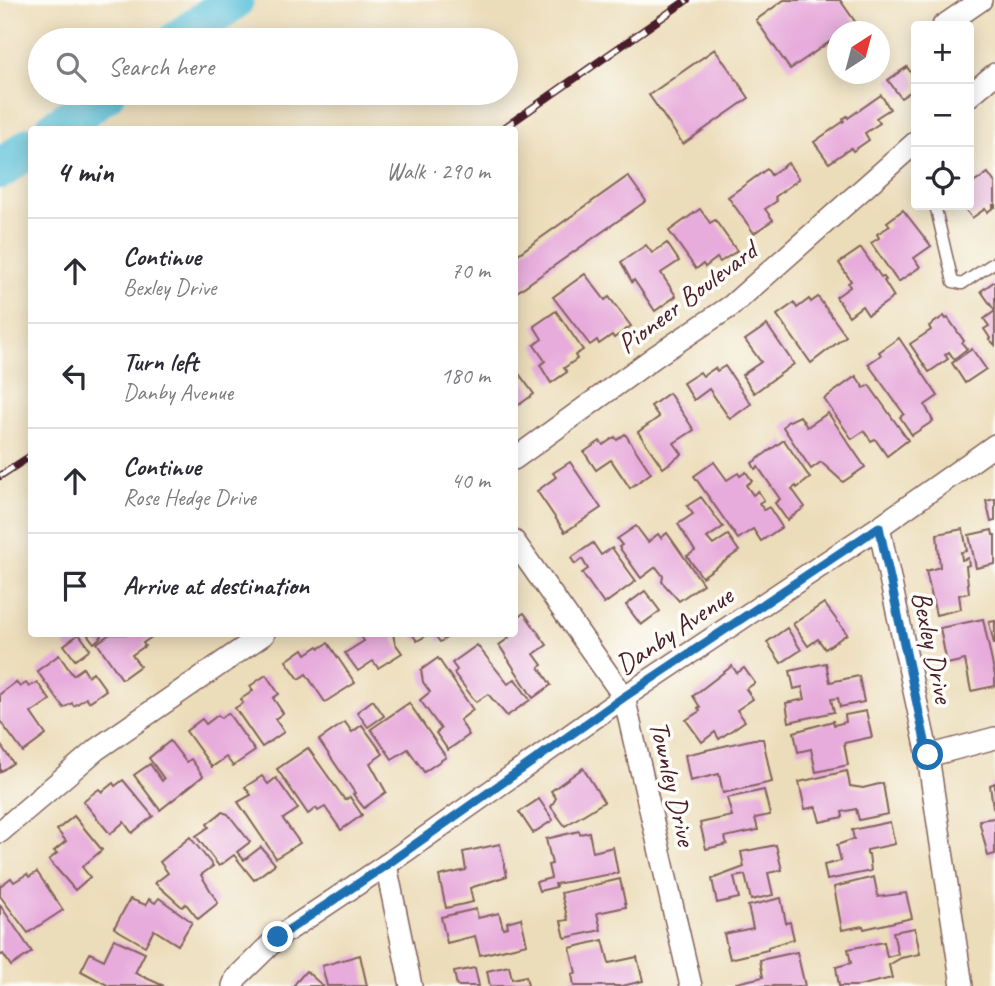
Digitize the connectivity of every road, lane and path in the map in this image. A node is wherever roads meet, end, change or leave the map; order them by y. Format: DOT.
graph roads {
  1 [pos="981,0"];
  2 [pos="950,21"];
  3 [pos="995,74"];
  4 [pos="974,92"];
  5 [pos="911,146"];
  6 [pos="936,210"];
  7 [pos="995,262"];
  8 [pos="995,445"];
  9 [pos="518,456"];
  10 [pos="879,527"];
  11 [pos="518,547"];
  12 [pos="260,637"];
  13 [pos="624,697"];
  14 [pos="995,738"];
  15 [pos="928,755"];
  16 [pos="0,832"];
  17 [pos="386,865"];
  18 [pos="233,986"];
  19 [pos="411,986"];
  20 [pos="691,986"];
  21 [pos="962,986"];
  1 -- 2 [label="street"];
  3 -- 4 [label="street"];
  5 -- 9 [label="street, Pioneer Boulevard"];
  6 -- 7 [label="lane"];
  8 -- 10 [label="street, Danby Avenue"];
  10 -- 13 [label="street, Danby Avenue"];
  10 -- 15 [label="street, Bexley Drive"];
  11 -- 13 [label="street, Townley Drive"];
  12 -- 16 [label="street"];
  13 -- 17 [label="street, Danby Avenue"];
  13 -- 20 [label="street, Townley Drive"];
  14 -- 15 [label="street"];
  15 -- 21 [label="street, Bexley Drive"];
  17 -- 18 [label="street, Danby Avenue"];
  17 -- 19 [label="street"];
}
